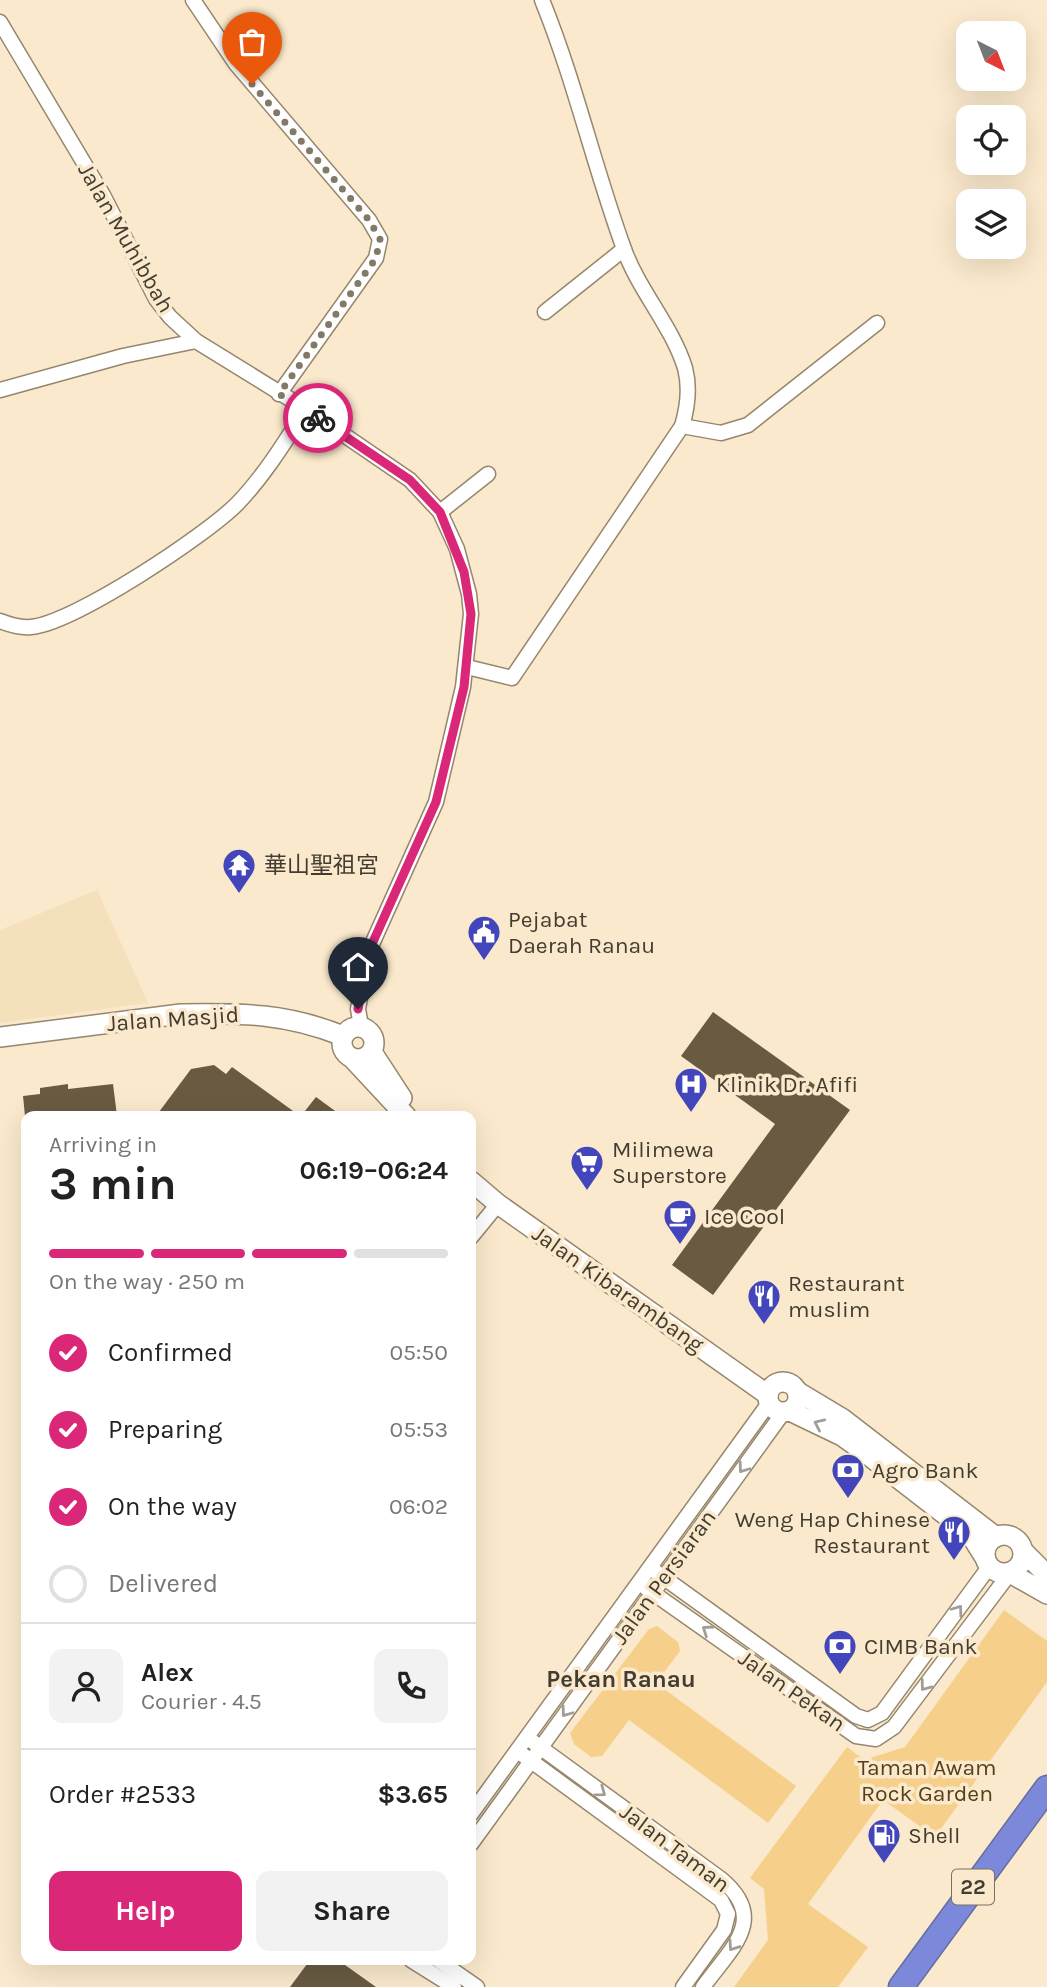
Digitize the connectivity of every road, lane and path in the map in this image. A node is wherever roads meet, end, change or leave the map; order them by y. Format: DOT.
graph roads {
  1 [pos="193,0"];
  2 [pos="542,0"];
  3 [pos="0,22"];
  4 [pos="624,249"];
  5 [pos="545,312"];
  6 [pos="877,323"];
  7 [pos="196,341"];
  8 [pos="0,390"];
  9 [pos="279,394"];
  10 [pos="306,409"];
  11 [pos="682,426"];
  12 [pos="488,474"];
  13 [pos="440,512"];
  14 [pos="0,621"];
  15 [pos="467,667"];
  16 [pos="361,1026"];
  17 [pos="343,1036"];
  18 [pos="0,1038"];
  19 [pos="372,1052"];
  20 [pos="352,1058"];
  21 [pos="401,1111"];
  22 [pos="411,1111"];
  23 [pos="476,1187"];
  24 [pos="498,1204"];
  25 [pos="476,1231"];
  26 [pos="798,1392"];
  27 [pos="777,1405"];
  28 [pos="996,1536"];
  29 [pos="1023,1551"];
  30 [pos="987,1562"];
  31 [pos="650,1567"];
  32 [pos="1010,1573"];
  33 [pos="1047,1575"];
  34 [pos="664,1577"];
  35 [pos="639,1582"];
  36 [pos="653,1592"];
  37 [pos="1047,1594"];
  38 [pos="526,1738"];
  39 [pos="540,1748"];
  40 [pos="517,1750"];
  41 [pos="531,1761"];
  42 [pos="1047,1788"];
  43 [pos="476,1808"];
  44 [pos="476,1837"];
  45 [pos="419,1965"];
  46 [pos="445,1965"];
  47 [pos="454,1987"];
  48 [pos="477,1987"];
  49 [pos="682,1987"];
  50 [pos="704,1987"];
  51 [pos="901,1987"];
  1 -- 9 [label="street"];
  2 -- 4 [label="street"];
  3 -- 7 [label="street, Jalan Muhibbah"];
  4 -- 5 [label="street"];
  4 -- 11 [label="street"];
  6 -- 11 [label="street"];
  7 -- 8 [label="street"];
  7 -- 9 [label="street, Jalan Muhibbah"];
  9 -- 10 [label="street, Jalan Muhibbah"];
  10 -- 13 [label="street, Jalan Muhibbah"];
  10 -- 14 [label="street"];
  11 -- 15 [label="street"];
  12 -- 13 [label="street"];
  13 -- 15 [label="street, Jalan Muhibbah"];
  15 -- 16 [label="street, Jalan Muhibbah"];
  16 -- 17 [label="street"];
  16 -- 19 [label="street"];
  17 -- 18 [label="street, Jalan Masjid"];
  17 -- 20 [label="street"];
  19 -- 20 [label="street"];
  19 -- 22 [label="street"];
  20 -- 21 [label="street"];
  23 -- 24 [label="street, Jalan Kibarambang"];
  24 -- 25 [label="street"];
  24 -- 27 [label="street, Jalan Kibarambang"];
  26 -- 27 [label="street"];
  26 -- 27 [label="street"];
  26 -- 28 [label="street"];
  30 -- 27 [label="street, Jalan Kibarambang, one-way"];
  27 -- 31 [label="street, Jalan Persiaran"];
  27 -- 34 [label="street, Jalan Persiaran, one-way"];
  28 -- 29 [label="street"];
  28 -- 30 [label="street"];
  29 -- 32 [label="street"];
  29 -- 33 [label="street"];
  30 -- 32 [label="street"];
  34 -- 30 [label="street, Jalan Pekan, one-way"];
  31 -- 34 [label="street, Jalan Pekan"];
  31 -- 35 [label="street, Jalan Persiaran"];
  32 -- 36 [label="street, Jalan Pekan, one-way"];
  32 -- 37 [label="street"];
  34 -- 36 [label="street, Jalan Persiaran"];
  35 -- 36 [label="street, Jalan Pekan"];
  35 -- 38 [label="street, Jalan Persiaran"];
  36 -- 39 [label="street, Jalan Persiaran, one-way"];
  38 -- 39 [label="street, Jalan Taman"];
  38 -- 40 [label="street, Jalan Persiaran"];
  39 -- 41 [label="street, Jalan Persiaran"];
  39 -- 50 [label="street, Jalan Taman, one-way"];
  40 -- 41 [label="street, Jalan Taman"];
  40 -- 43 [label="street, Jalan Persiaran"];
  41 -- 44 [label="street, Jalan Persiaran"];
  41 -- 49 [label="street, Jalan Taman"];
  42 -- 51 [label="highway, 22"];
  45 -- 47 [label="street"];
  46 -- 48 [label="street"];
}
